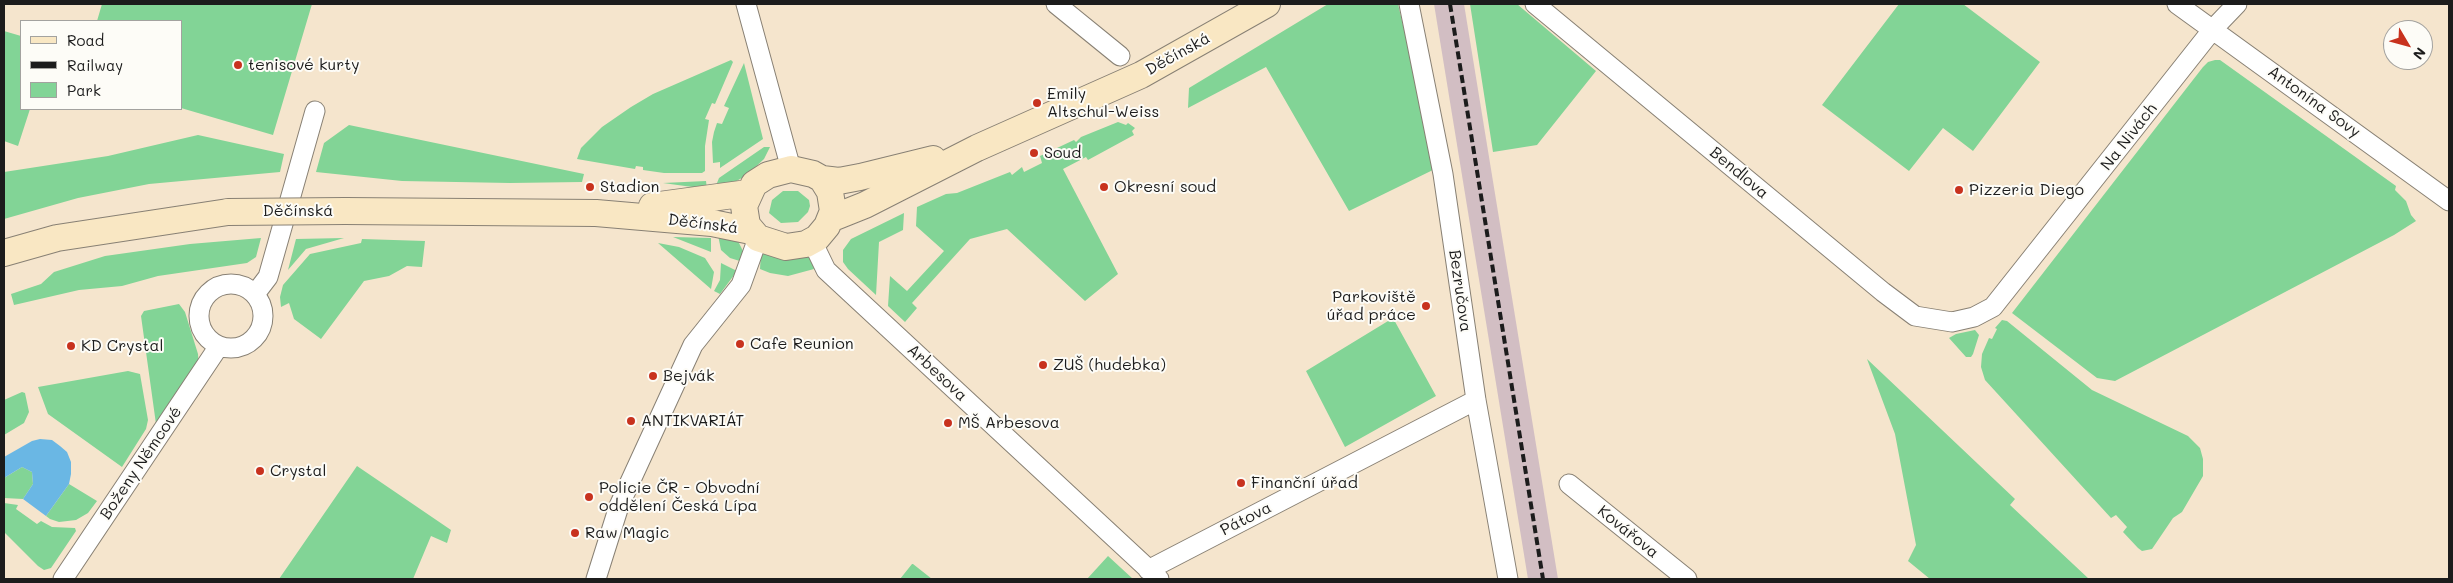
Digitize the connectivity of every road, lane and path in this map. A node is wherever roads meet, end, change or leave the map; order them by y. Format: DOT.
graph roads {
  1 [pos="746,4"];
  2 [pos="1056,4"];
  3 [pos="1267,4"];
  4 [pos="1409,4"];
  5 [pos="1535,4"];
  6 [pos="2177,4"];
  7 [pos="2237,4"];
  8 [pos="2213,29"];
  9 [pos="1120,56"];
  10 [pos="315,111"];
  11 [pos="977,148"];
  12 [pos="791,169"];
  13 [pos="822,179"];
  14 [pos="748,193"];
  15 [pos="2449,201"];
  16 [pos="596,213"];
  17 [pos="830,220"];
  18 [pos="754,234"];
  19 [pos="812,241"];
  20 [pos="4,253"];
  21 [pos="255,294"];
  22 [pos="1952,322"];
  23 [pos="220,346"];
  24 [pos="1476,400"];
  25 [pos="1568,484"];
  26 [pos="1154,574"];
  27 [pos="63,579"];
  28 [pos="596,579"];
  29 [pos="1508,579"];
  30 [pos="1687,579"];
  1 -- 12 [label="street"];
  2 -- 9 [label="street"];
  3 -- 11 [label="main road, Děčínská"];
  4 -- 24 [label="street, Bezručova"];
  5 -- 22 [label="street, Bendlova"];
  6 -- 8 [label="street, Antonína Sovy"];
  7 -- 8 [label="street, Na Nivách"];
  8 -- 15 [label="street, Antonína Sovy"];
  8 -- 22 [label="street, Na Nivách"];
  10 -- 21 [label="street"];
  11 -- 13 [label="main road, Děčínská"];
  11 -- 17 [label="main road, Děčínská"];
  12 -- 13 [label="main road, Děčínská"];
  12 -- 14 [label="main road, Děčínská"];
  13 -- 17 [label="main road"];
  14 -- 16 [label="main road, Děčínská"];
  14 -- 18 [label="main road, Děčínská"];
  16 -- 18 [label="main road, Děčínská"];
  16 -- 20 [label="main road, Děčínská, bridge"];
  17 -- 19 [label="main road, Děčínská"];
  18 -- 19 [label="main road, Děčínská"];
  18 -- 28 [label="street"];
  19 -- 26 [label="street, Arbesova"];
  21 -- 23 [label="street"];
  21 -- 23 [label="street"];
  23 -- 27 [label="street, Boženy Němcové"];
  24 -- 26 [label="street, Pátova"];
  24 -- 29 [label="street, Bezručova"];
  25 -- 30 [label="street, Kovářova"];
}
